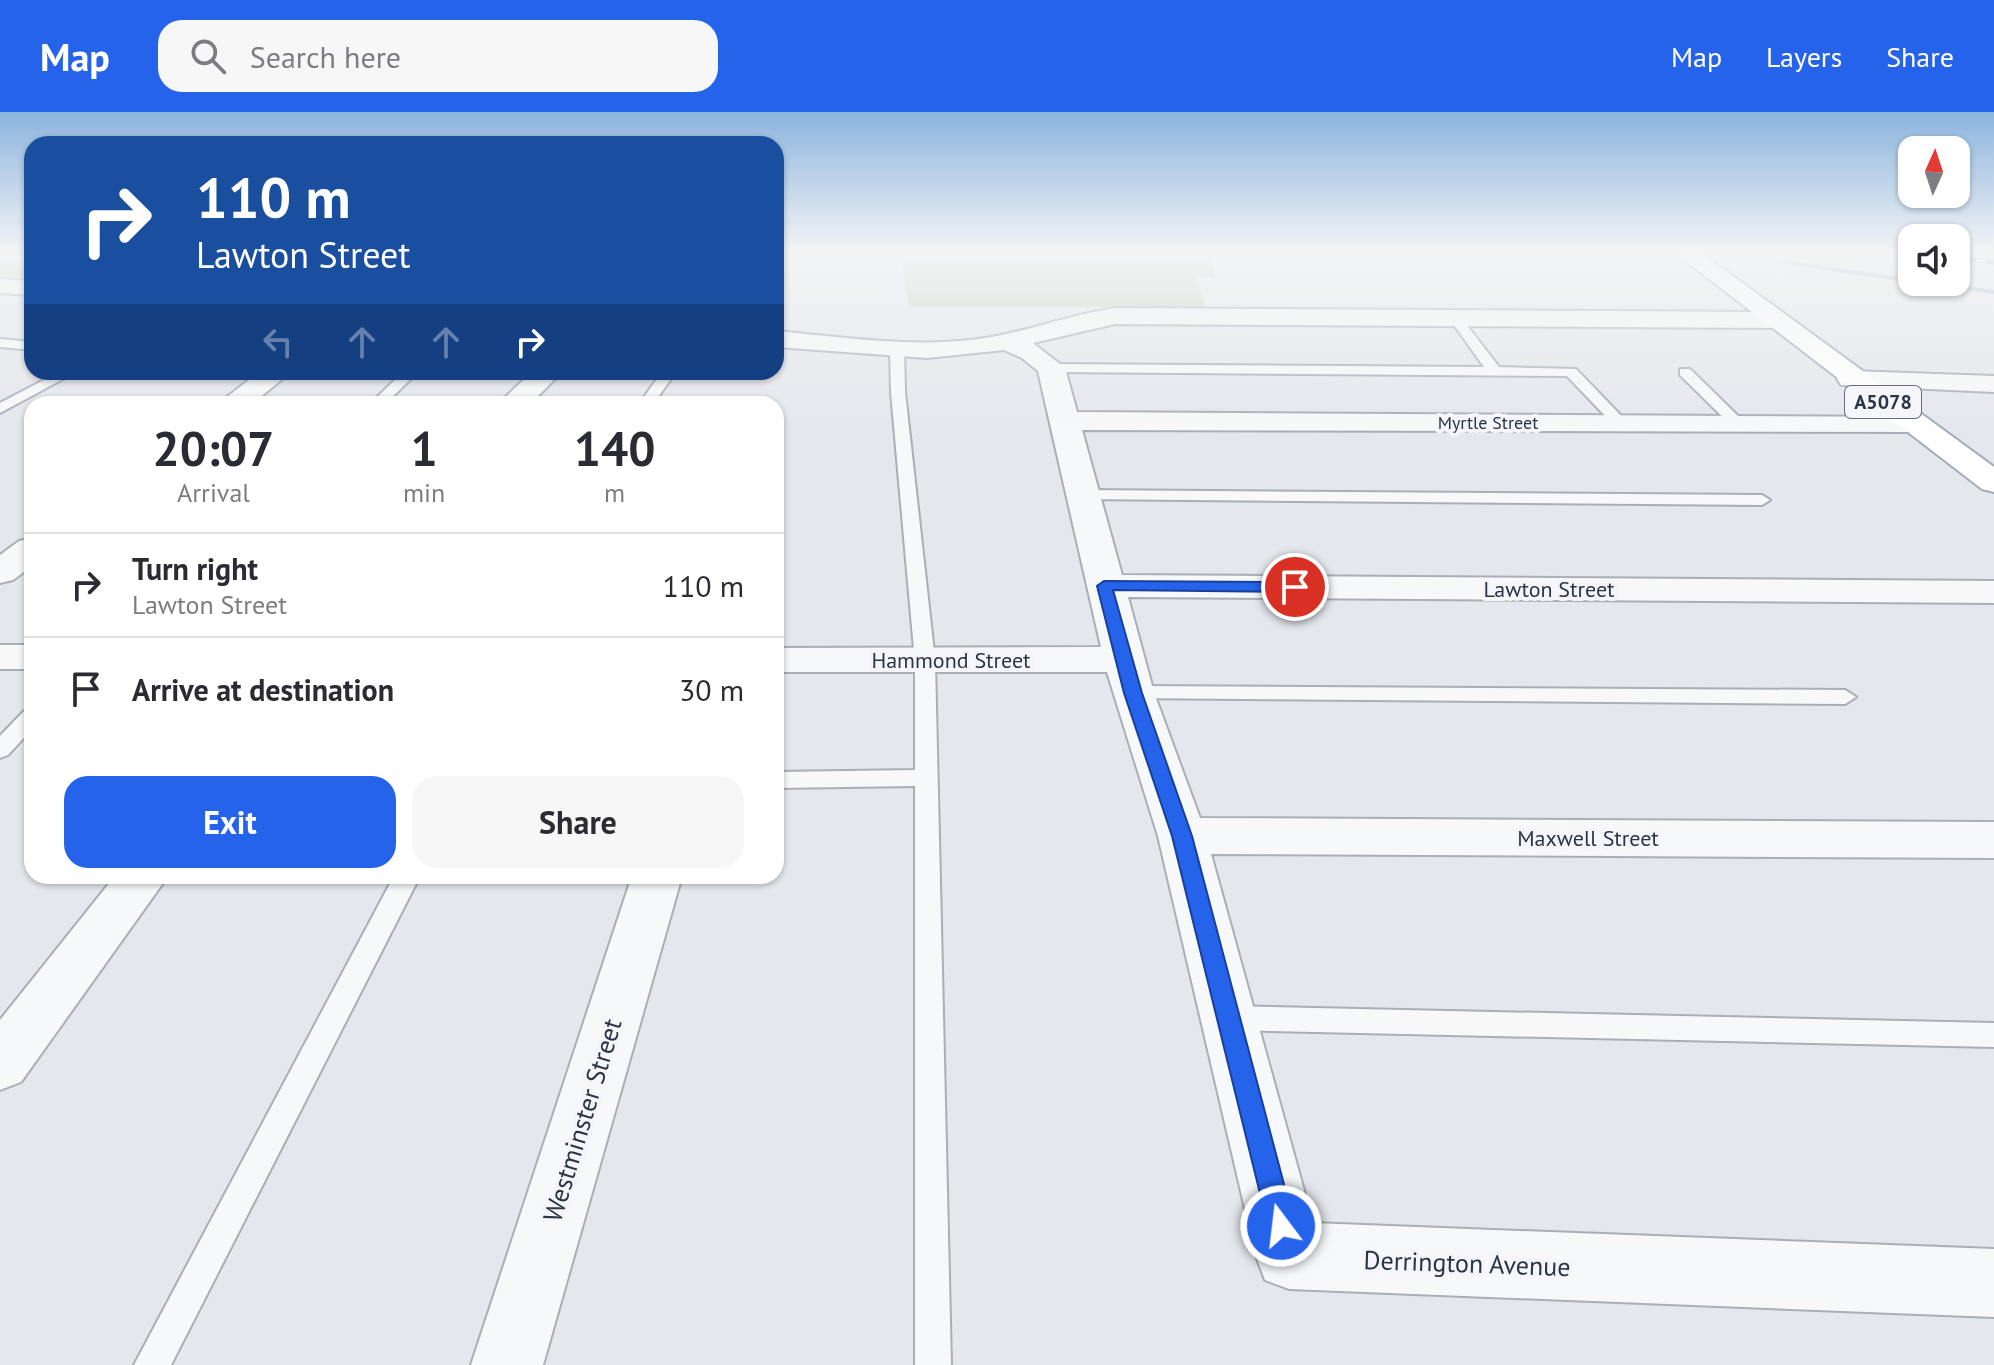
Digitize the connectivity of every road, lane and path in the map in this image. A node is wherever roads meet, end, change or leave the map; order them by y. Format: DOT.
graph roads {
  1 [pos="1760,310"];
  2 [pos="1455,318"];
  3 [pos="1772,320"];
  4 [pos="784,340"];
  5 [pos="1006,341"];
  6 [pos="0,343"];
  7 [pos="24,345"];
  8 [pos="897,348"];
  9 [pos="1051,368"];
  10 [pos="1495,372"];
  11 [pos="1685,372"];
  12 [pos="1851,379"];
  13 [pos="54,380"];
  14 [pos="266,380"];
  15 [pos="402,380"];
  16 [pos="539,380"];
  17 [pos="1994,384"];
  18 [pos="24,396"];
  19 [pos="24,396"];
  20 [pos="244,396"];
  21 [pos="386,396"];
  22 [pos="522,396"];
  23 [pos="0,409"];
  24 [pos="1063,421"];
  25 [pos="1620,423"];
  26 [pos="1737,423"];
  27 [pos="1912,423"];
  28 [pos="1994,482"];
  29 [pos="1083,495"];
  30 [pos="1762,500"];
  31 [pos="24,555"];
  32 [pos="0,572"];
  33 [pos="1104,586"];
  34 [pos="1994,592"];
  35 [pos="0,657"];
  36 [pos="24,657"];
  37 [pos="784,660"];
  38 [pos="925,661"];
  39 [pos="1129,676"];
  40 [pos="1845,697"];
  41 [pos="24,724"];
  42 [pos="0,750"];
  43 [pos="927,778"];
  44 [pos="784,780"];
  45 [pos="1182,836"];
  46 [pos="1994,840"];
  47 [pos="137,884"];
  48 [pos="403,884"];
  49 [pos="655,884"];
  50 [pos="1227,1018"];
  51 [pos="1994,1035"];
  52 [pos="0,1064"];
  53 [pos="1994,1283"];
  54 [pos="152,1365"];
  55 [pos="507,1365"];
  56 [pos="933,1365"];
  1 -- 3 [label="main road, A5078"];
  2 -- 3 [label="street"];
  2 -- 5 [label="street"];
  2 -- 10 [label="lane"];
  3 -- 12 [label="main road, A5078"];
  4 -- 8 [label="street"];
  5 -- 8 [label="street"];
  5 -- 9 [label="street"];
  6 -- 7 [label="lane"];
  8 -- 38 [label="lane"];
  9 -- 10 [label="lane"];
  9 -- 24 [label="street, Derrington Avenue"];
  10 -- 25 [label="lane"];
  11 -- 26 [label="lane"];
  12 -- 17 [label="street"];
  12 -- 27 [label="main road, A5078"];
  13 -- 18 [label="lane"];
  14 -- 20 [label="street"];
  15 -- 21 [label="lane"];
  16 -- 22 [label="street"];
  19 -- 23 [label="lane"];
  24 -- 25 [label="street, Myrtle Street"];
  24 -- 29 [label="street, Derrington Avenue"];
  25 -- 26 [label="street, Myrtle Street"];
  26 -- 27 [label="street, Myrtle Street"];
  27 -- 28 [label="main road, A5078"];
  29 -- 30 [label="lane"];
  29 -- 33 [label="street, Derrington Avenue"];
  31 -- 32 [label="street"];
  33 -- 34 [label="street, Lawton Street"];
  33 -- 39 [label="street, Derrington Avenue"];
  35 -- 36 [label="street"];
  37 -- 38 [label="street, Hammond Street"];
  38 -- 39 [label="street, Hammond Street"];
  38 -- 43 [label="lane"];
  39 -- 40 [label="lane"];
  39 -- 45 [label="street, Derrington Avenue"];
  41 -- 42 [label="lane"];
  43 -- 44 [label="lane"];
  43 -- 56 [label="lane"];
  45 -- 46 [label="street, Maxwell Street"];
  45 -- 50 [label="street, Derrington Avenue"];
  47 -- 52 [label="street"];
  48 -- 54 [label="lane"];
  49 -- 55 [label="street, Westminster Street"];
  50 -- 51 [label="lane"];
  50 -- 53 [label="street, Derrington Avenue"];
}
